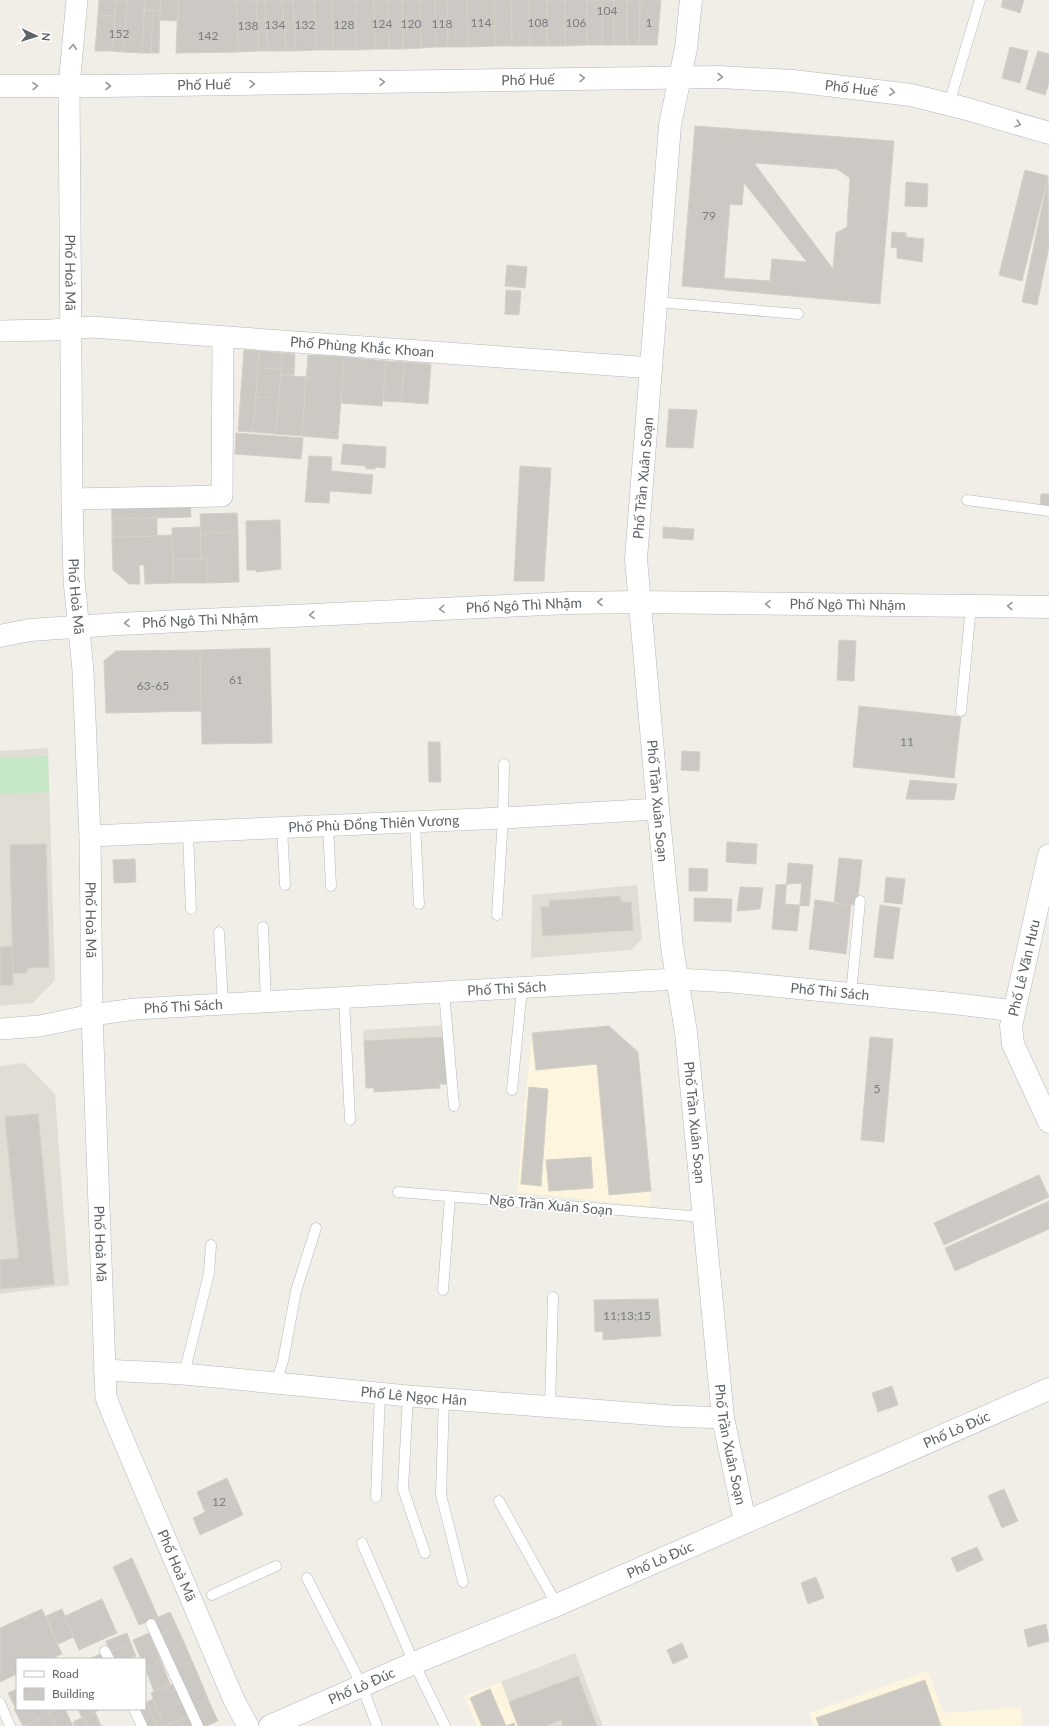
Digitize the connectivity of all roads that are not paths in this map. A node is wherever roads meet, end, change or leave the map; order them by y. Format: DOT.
graph roads {
  1 [pos="77,0"];
  2 [pos="691,0"];
  3 [pos="980,0"];
  4 [pos="681,76"];
  5 [pos="0,86"];
  6 [pos="69,86"];
  7 [pos="949,104"];
  8 [pos="1049,133"];
  9 [pos="657,302"];
  10 [pos="798,314"];
  11 [pos="72,328"];
  12 [pos="0,331"];
  13 [pos="223,337"];
  14 [pos="652,368"];
  15 [pos="72,499"];
  16 [pos="967,500"];
  17 [pos="1049,511"];
  18 [pos="639,602"];
  19 [pos="971,606"];
  20 [pos="1049,607"];
  21 [pos="78,626"];
  22 [pos="0,636"];
  23 [pos="961,711"];
  24 [pos="504,764"];
  25 [pos="658,809"];
  26 [pos="503,818"];
  27 [pos="415,822"];
  28 [pos="328,826"];
  29 [pos="282,828"];
  30 [pos="188,833"];
  31 [pos="90,836"];
  32 [pos="1049,856"];
  33 [pos="285,885"];
  34 [pos="331,886"];
  35 [pos="860,901"];
  36 [pos="419,904"];
  37 [pos="191,909"];
  38 [pos="497,915"];
  39 [pos="263,927"];
  40 [pos="219,932"];
  41 [pos="677,979"];
  42 [pos="522,988"];
  43 [pos="444,992"];
  44 [pos="851,994"];
  45 [pos="344,998"];
  46 [pos="266,1002"];
  47 [pos="223,1004"];
  48 [pos="1014,1011"];
  49 [pos="92,1015"];
  50 [pos="0,1029"];
  51 [pos="512,1090"];
  52 [pos="454,1106"];
  53 [pos="350,1120"];
  54 [pos="1049,1122"];
  55 [pos="398,1192"];
  56 [pos="450,1197"];
  57 [pos="703,1217"];
  58 [pos="316,1228"];
  59 [pos="211,1245"];
  60 [pos="443,1290"];
  61 [pos="553,1296"];
  62 [pos="104,1370"];
  63 [pos="184,1374"];
  64 [pos="276,1383"];
  65 [pos="1049,1389"];
  66 [pos="380,1394"];
  67 [pos="408,1396"];
  68 [pos="444,1398"];
  69 [pos="550,1407"];
  70 [pos="723,1418"];
  71 [pos="376,1497"];
  72 [pos="499,1500"];
  73 [pos="745,1522"];
  74 [pos="362,1543"];
  75 [pos="425,1553"];
  76 [pos="276,1566"];
  77 [pos="307,1578"];
  78 [pos="463,1582"];
  79 [pos="212,1595"];
  80 [pos="557,1605"];
  81 [pos="151,1624"];
  82 [pos="414,1663"];
  83 [pos="362,1686"];
  84 [pos="0,1703"];
  85 [pos="134,1710"];
  86 [pos="10,1726"];
  87 [pos="142,1726"];
  88 [pos="198,1726"];
  89 [pos="248,1726"];
  90 [pos="270,1726"];
  91 [pos="378,1726"];
  92 [pos="445,1726"];
  6 -- 1 [label="street, Phố Hoà Mã, one-way"];
  2 -- 4 [label="street, Phố Trần Xuân Soạn"];
  3 -- 7 [label="lane"];
  6 -- 4 [label="street, Phố Huế, one-way"];
  4 -- 7 [label="street, Phố Huế, one-way"];
  4 -- 9 [label="street, Phố Trần Xuân Soạn"];
  5 -- 6 [label="street, Phố Huế, one-way"];
  6 -- 11 [label="street, Phố Hoà Mã"];
  7 -- 8 [label="street, Phố Huế, one-way"];
  9 -- 10 [label="lane"];
  9 -- 14 [label="street, Phố Trần Xuân Soạn"];
  11 -- 12 [label="street, Phố Phùng Khắc Khoan"];
  11 -- 13 [label="street, Phố Phùng Khắc Khoan"];
  11 -- 15 [label="street, Phố Hoà Mã"];
  13 -- 14 [label="street, Phố Phùng Khắc Khoan"];
  13 -- 15 [label="street"];
  14 -- 18 [label="street, Phố Trần Xuân Soạn"];
  15 -- 21 [label="street, Phố Hoà Mã"];
  16 -- 17 [label="lane"];
  19 -- 18 [label="street, Phố Ngô Thì Nhậm, one-way"];
  18 -- 21 [label="street, Phố Ngô Thì Nhậm, one-way"];
  18 -- 25 [label="street, Phố Trần Xuân Soạn"];
  20 -- 19 [label="street, Phố Ngô Thì Nhậm, one-way"];
  19 -- 23 [label="lane"];
  21 -- 22 [label="street, Phố Ngô Thì Nhậm"];
  21 -- 31 [label="street, Phố Hoà Mã"];
  24 -- 26 [label="lane"];
  25 -- 26 [label="street, Phố Phù Đổng Thiên Vương"];
  25 -- 41 [label="street, Phố Trần Xuân Soạn"];
  26 -- 27 [label="street, Phố Phù Đổng Thiên Vương"];
  26 -- 38 [label="lane"];
  27 -- 28 [label="street, Phố Phù Đổng Thiên Vương"];
  27 -- 36 [label="lane"];
  28 -- 29 [label="street, Phố Phù Đổng Thiên Vương"];
  28 -- 34 [label="lane"];
  29 -- 30 [label="street, Phố Phù Đổng Thiên Vương"];
  29 -- 33 [label="lane"];
  30 -- 31 [label="street, Phố Phù Đổng Thiên Vương"];
  30 -- 37 [label="lane"];
  31 -- 49 [label="street, Phố Hoà Mã"];
  32 -- 48 [label="street, Phố Lê Văn Hưu"];
  35 -- 44 [label="lane"];
  39 -- 46 [label="lane"];
  40 -- 47 [label="lane"];
  41 -- 42 [label="street, Phố Thi Sách"];
  41 -- 44 [label="street, Phố Thi Sách"];
  41 -- 57 [label="street, Phố Trần Xuân Soạn"];
  42 -- 43 [label="street, Phố Thi Sách"];
  42 -- 51 [label="lane"];
  43 -- 45 [label="street, Phố Thi Sách"];
  43 -- 52 [label="lane"];
  44 -- 48 [label="street, Phố Thi Sách"];
  45 -- 46 [label="street, Phố Thi Sách"];
  45 -- 53 [label="lane"];
  46 -- 47 [label="street, Phố Thi Sách"];
  47 -- 49 [label="street, Phố Thi Sách"];
  48 -- 54 [label="street, Phố Lê Văn Hưu"];
  49 -- 50 [label="street, Phố Thi Sách"];
  49 -- 62 [label="street, Phố Hoà Mã"];
  55 -- 56 [label="lane, Ngõ Trần Xuân Soạn"];
  56 -- 57 [label="lane, Ngõ Trần Xuân Soạn"];
  56 -- 60 [label="lane"];
  57 -- 70 [label="street, Phố Trần Xuân Soạn"];
  58 -- 64 [label="lane"];
  59 -- 63 [label="lane"];
  61 -- 69 [label="lane"];
  62 -- 63 [label="street, Phố Lê Ngọc Hân"];
  62 -- 89 [label="street, Phố Hoà Mã"];
  63 -- 64 [label="street, Phố Lê Ngọc Hân"];
  64 -- 66 [label="street, Phố Lê Ngọc Hân"];
  65 -- 73 [label="street, Phố Lò Đúc"];
  66 -- 67 [label="street, Phố Lê Ngọc Hân"];
  66 -- 71 [label="lane"];
  67 -- 68 [label="street, Phố Lê Ngọc Hân"];
  67 -- 75 [label="lane"];
  68 -- 69 [label="street, Phố Lê Ngọc Hân"];
  68 -- 78 [label="lane"];
  69 -- 70 [label="street, Phố Lê Ngọc Hân"];
  70 -- 73 [label="street, Phố Trần Xuân Soạn"];
  72 -- 80 [label="lane"];
  73 -- 80 [label="street, Phố Lò Đúc"];
  74 -- 82 [label="lane"];
  76 -- 79 [label="lane"];
  77 -- 83 [label="lane"];
  80 -- 82 [label="street, Phố Lò Đúc"];
  81 -- 88 [label="lane"];
  82 -- 83 [label="street, Phố Lò Đúc"];
  82 -- 92 [label="lane"];
  83 -- 90 [label="street, Phố Lò Đúc"];
  83 -- 91 [label="lane"];
  84 -- 86 [label="lane"];
  85 -- 87 [label="lane"];
}
